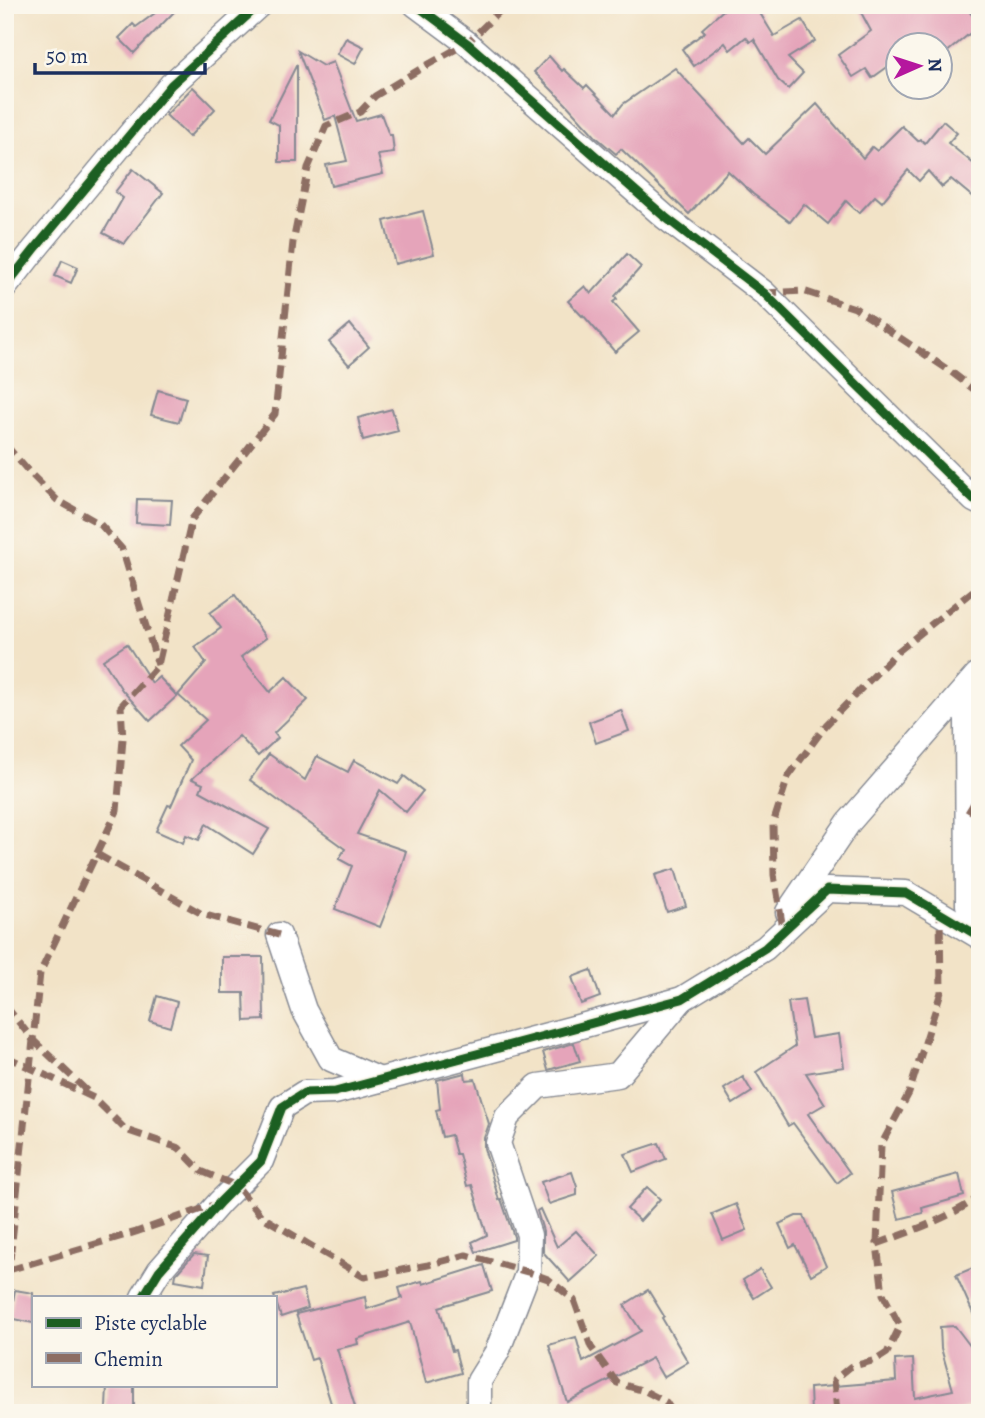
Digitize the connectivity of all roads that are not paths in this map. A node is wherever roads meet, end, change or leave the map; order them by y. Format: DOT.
graph roads {
  1 [pos="259,5"];
  2 [pos="416,5"];
  3 [pos="5,287"];
  4 [pos="980,503"];
  5 [pos="978,673"];
  6 [pos="279,935"];
  7 [pos="980,935"];
  8 [pos="765,948"];
  9 [pos="682,999"];
  10 [pos="380,1080"];
  11 [pos="144,1296"];
  12 [pos="479,1413"];
  1 -- 3 [label="street"];
  2 -- 4 [label="street"];
  5 -- 7 [label="street"];
  5 -- 8 [label="street"];
  6 -- 10 [label="street"];
  7 -- 8 [label="street"];
  8 -- 9 [label="street"];
  9 -- 10 [label="street"];
  9 -- 12 [label="street"];
  10 -- 11 [label="street"];
}
